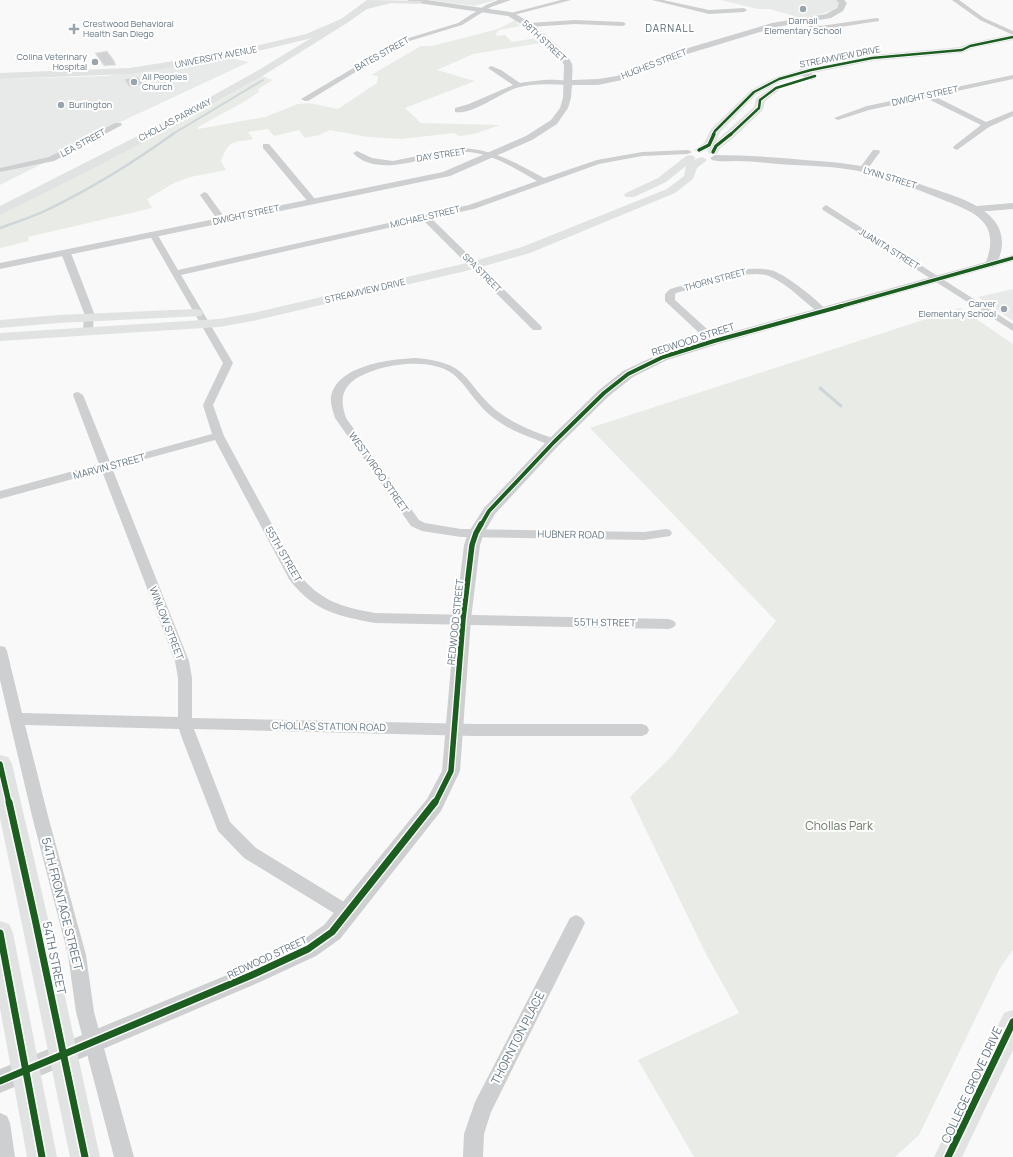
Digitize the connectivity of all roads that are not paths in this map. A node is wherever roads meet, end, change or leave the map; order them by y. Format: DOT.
graph roads {
  1 [pos="373,0"];
  2 [pos="415,0"];
  3 [pos="508,0"];
  4 [pos="514,0"];
  5 [pos="568,0"];
  6 [pos="655,0"];
  7 [pos="840,0"];
  8 [pos="955,0"];
  9 [pos="362,4"];
  10 [pos="484,9"];
  11 [pos="744,10"];
  12 [pos="510,14"];
  13 [pos="340,17"];
  14 [pos="877,20"];
  15 [pos="796,21"];
  16 [pos="623,24"];
  17 [pos="529,25"];
  18 [pos="1013,33"];
  19 [pos="309,36"];
  20 [pos="1013,37"];
  21 [pos="1013,40"];
  22 [pos="262,48"];
  23 [pos="274,56"];
  24 [pos="491,68"];
  25 [pos="0,72"];
  26 [pos="801,72"];
  27 [pos="0,76"];
  28 [pos="812,77"];
  29 [pos="1011,79"];
  30 [pos="568,82"];
  31 [pos="518,85"];
  32 [pos="927,96"];
  33 [pos="305,99"];
  34 [pos="458,110"];
  35 [pos="1013,113"];
  36 [pos="838,118"];
  37 [pos="118,125"];
  38 [pos="986,125"];
  39 [pos="266,146"];
  40 [pos="957,148"];
  41 [pos="876,152"];
  42 [pos="357,153"];
  43 [pos="714,154"];
  44 [pos="490,155"];
  45 [pos="694,155"];
  46 [pos="0,170"];
  47 [pos="863,170"];
  48 [pos="544,181"];
  49 [pos="204,195"];
  50 [pos="618,200"];
  51 [pos="0,201"];
  52 [pos="312,201"];
  53 [pos="1013,206"];
  54 [pos="826,208"];
  55 [pos="977,209"];
  56 [pos="0,211"];
  57 [pos="426,218"];
  58 [pos="222,220"];
  59 [pos="153,234"];
  60 [pos="520,240"];
  61 [pos="66,253"];
  62 [pos="464,255"];
  63 [pos="1013,258"];
  64 [pos="991,264"];
  65 [pos="474,265"];
  66 [pos="0,266"];
  67 [pos="177,273"];
  68 [pos="936,279"];
  69 [pos="822,311"];
  70 [pos="202,319"];
  71 [pos="0,324"];
  72 [pos="89,324"];
  73 [pos="538,328"];
  74 [pos="1013,328"];
  75 [pos="0,337"];
  76 [pos="714,341"];
  77 [pos="78,395"];
  78 [pos="218,436"];
  79 [pos="554,442"];
  80 [pos="107,466"];
  81 [pos="0,495"];
  82 [pos="476,533"];
  83 [pos="666,533"];
  84 [pos="463,619"];
  85 [pos="668,624"];
  86 [pos="0,651"];
  87 [pos="16,719"];
  88 [pos="185,723"];
  89 [pos="454,730"];
  90 [pos="642,730"];
  91 [pos="0,764"];
  92 [pos="348,913"];
  93 [pos="576,923"];
  94 [pos="0,933"];
  95 [pos="1013,1022"];
  96 [pos="93,1041"];
  97 [pos="64,1054"];
  98 [pos="26,1070"];
  99 [pos="0,1081"];
  100 [pos="0,1123"];
  101 [pos="6,1157"];
  102 [pos="42,1157"];
  103 [pos="86,1157"];
  104 [pos="124,1157"];
  105 [pos="473,1157"];
  106 [pos="948,1157"];
  1 -- 9 [label="main road, UNIVERSITY AVENUE"];
  2 -- 9 [label="main road"];
  2 -- 10 [label="street, 58TH STREET"];
  3 -- 4 [label="street, BATES STREET"];
  3 -- 10 [label="street, BATES STREET"];
  5 -- 12 [label="street"];
  6 -- 11 [label="street"];
  7 -- 15 [label="street, HUGHES STREET"];
  8 -- 18 [label="street"];
  9 -- 13 [label="main road, UNIVERSITY AVENUE"];
  10 -- 12 [label="street, 58TH STREET"];
  10 -- 33 [label="street, BATES STREET"];
  12 -- 17 [label="street, 58TH STREET"];
  13 -- 19 [label="main road, UNIVERSITY AVENUE"];
  13 -- 25 [label="main road, UNIVERSITY AVENUE"];
  13 -- 56 [label="main road, CHOLLAS PARKWAY"];
  14 -- 15 [label="street"];
  15 -- 30 [label="street, HUGHES STREET"];
  16 -- 17 [label="street"];
  17 -- 30 [label="street, 58TH STREET"];
  19 -- 22 [label="main road, UNIVERSITY AVENUE"];
  19 -- 23 [label="main road, CHOLLAS PARKWAY"];
  20 -- 26 [label="main road, STREAMVIEW DRIVE"];
  21 -- 28 [label="main road, STREAMVIEW DRIVE"];
  22 -- 23 [label="main road"];
  22 -- 27 [label="main road, UNIVERSITY AVENUE"];
  23 -- 51 [label="main road, CHOLLAS PARKWAY"];
  24 -- 31 [label="street"];
  26 -- 28 [label="street"];
  26 -- 45 [label="main road, STREAMVIEW DRIVE"];
  28 -- 43 [label="main road, STREAMVIEW DRIVE"];
  29 -- 32 [label="street, DWIGHT STREET"];
  30 -- 31 [label="street, HUGHES STREET"];
  30 -- 44 [label="street, 58TH STREET"];
  31 -- 34 [label="street, HUGHES STREET"];
  32 -- 36 [label="street, DWIGHT STREET"];
  32 -- 38 [label="street"];
  35 -- 38 [label="street"];
  37 -- 46 [label="street, LEA STREET"];
  38 -- 40 [label="street"];
  39 -- 52 [label="street"];
  41 -- 47 [label="street"];
  42 -- 44 [label="street, DAY STREET"];
  43 -- 45 [label="main road"];
  43 -- 47 [label="street, LYNN STREET"];
  44 -- 48 [label="street, DAY STREET"];
  44 -- 52 [label="street, DWIGHT STREET"];
  45 -- 48 [label="street, MICHAEL STREET"];
  45 -- 50 [label="main road, STREAMVIEW DRIVE"];
  45 -- 65 [label="main road, STREAMVIEW DRIVE"];
  47 -- 55 [label="street, LYNN STREET"];
  48 -- 57 [label="street, MICHAEL STREET"];
  49 -- 58 [label="street"];
  52 -- 58 [label="street, DWIGHT STREET"];
  53 -- 55 [label="street"];
  54 -- 68 [label="street, JUANITA STREET"];
  55 -- 64 [label="street, LYNN STREET"];
  57 -- 62 [label="street, SPA STREET"];
  57 -- 67 [label="street, MICHAEL STREET"];
  58 -- 59 [label="street, DWIGHT STREET"];
  59 -- 61 [label="street, DWIGHT STREET"];
  59 -- 67 [label="street, 55TH STREET"];
  60 -- 62 [label="main road, STREAMVIEW DRIVE"];
  61 -- 66 [label="street, DWIGHT STREET"];
  61 -- 72 [label="street"];
  62 -- 65 [label="street, SPA STREET"];
  62 -- 70 [label="main road, STREAMVIEW DRIVE"];
  63 -- 64 [label="street, REDWOOD STREET"];
  64 -- 68 [label="street, REDWOOD STREET"];
  65 -- 70 [label="main road, STREAMVIEW DRIVE"];
  65 -- 73 [label="street, SPA STREET"];
  67 -- 70 [label="street, 55TH STREET"];
  68 -- 69 [label="street, REDWOOD STREET"];
  68 -- 74 [label="street, JUANITA STREET"];
  69 -- 76 [label="street, REDWOOD STREET"];
  69 -- 76 [label="street, THORN STREET"];
  70 -- 72 [label="main road, STREAMVIEW DRIVE"];
  70 -- 78 [label="street, 55TH STREET"];
  71 -- 72 [label="main road, STREAMVIEW DRIVE"];
  72 -- 75 [label="main road, STREAMVIEW DRIVE"];
  76 -- 79 [label="street, REDWOOD STREET"];
  77 -- 80 [label="street, WINLOW STREET"];
  78 -- 80 [label="street, MARVIN STREET"];
  78 -- 84 [label="street, 55TH STREET"];
  79 -- 82 [label="street, REDWOOD STREET"];
  79 -- 82 [label="street, WEST VIRGO STREET"];
  80 -- 81 [label="street, MARVIN STREET"];
  80 -- 88 [label="street, WINLOW STREET"];
  82 -- 83 [label="street, HUBNER ROAD"];
  82 -- 84 [label="street, REDWOOD STREET"];
  84 -- 85 [label="street, 55TH STREET"];
  84 -- 89 [label="street, REDWOOD STREET"];
  86 -- 87 [label="street, 54TH FRONTAGE STREET"];
  87 -- 88 [label="street, CHOLLAS STATION ROAD"];
  87 -- 96 [label="street, 54TH FRONTAGE STREET"];
  88 -- 89 [label="street, CHOLLAS STATION ROAD"];
  88 -- 92 [label="street, WINLOW STREET"];
  89 -- 90 [label="street, CHOLLAS STATION ROAD"];
  89 -- 92 [label="street, REDWOOD STREET"];
  91 -- 97 [label="main road, 54TH STREET"];
  92 -- 96 [label="street, REDWOOD STREET"];
  93 -- 105 [label="street, THORNTON PLACE"];
  94 -- 98 [label="main road"];
  95 -- 106 [label="main road, COLLEGE GROVE DRIVE"];
  96 -- 97 [label="street, REDWOOD STREET"];
  96 -- 104 [label="street, 54TH FRONTAGE STREET"];
  97 -- 98 [label="street, REDWOOD STREET"];
  97 -- 103 [label="main road, 54TH STREET"];
  98 -- 99 [label="street, REDWOOD STREET"];
  98 -- 102 [label="main road"];
  100 -- 101 [label="street"];
}
